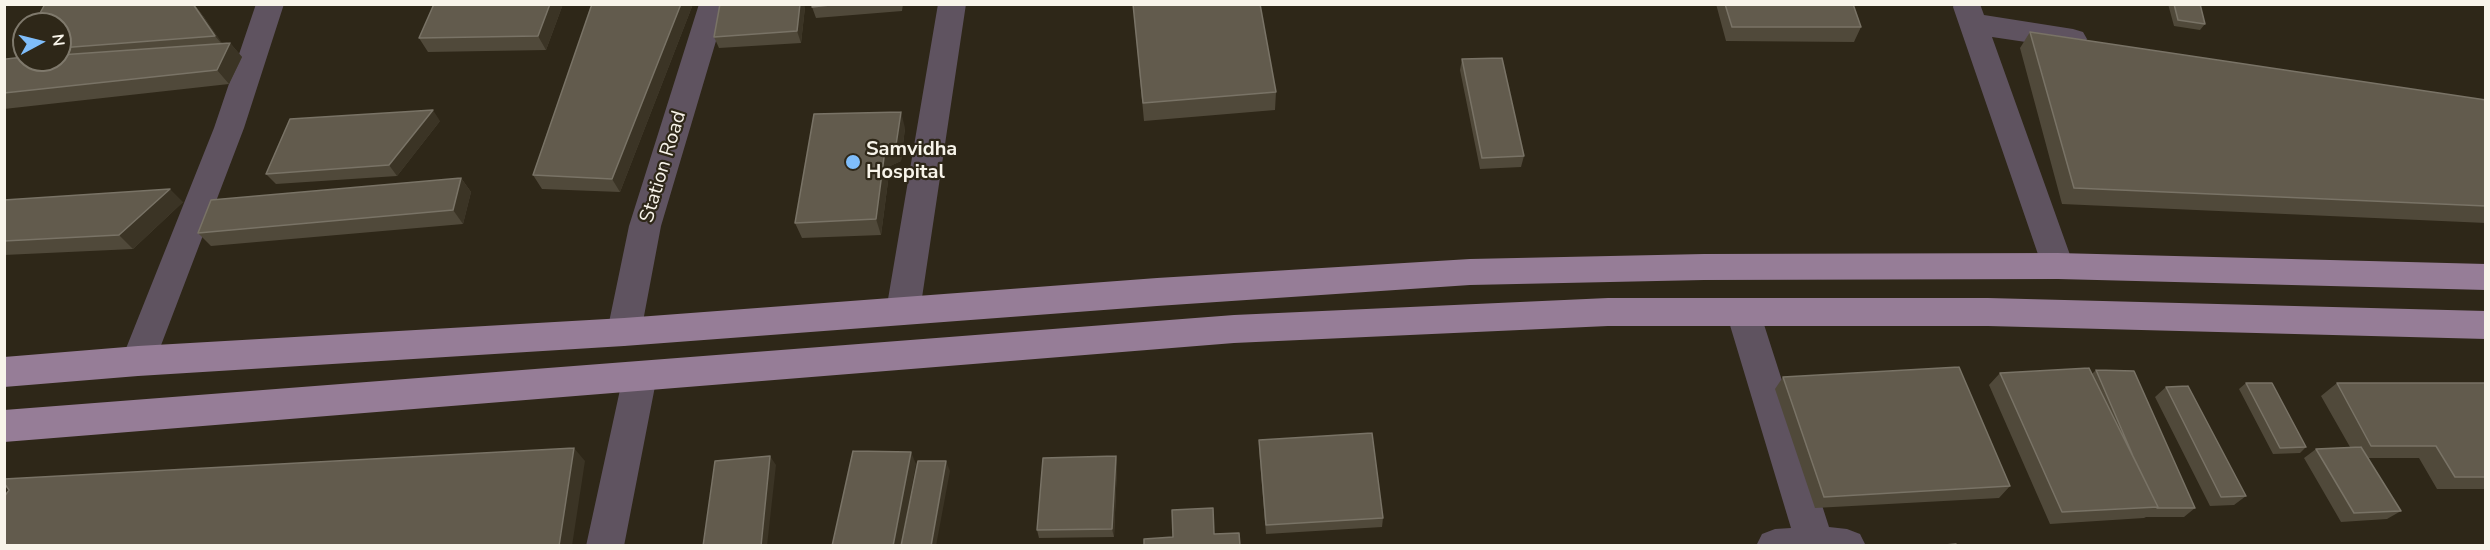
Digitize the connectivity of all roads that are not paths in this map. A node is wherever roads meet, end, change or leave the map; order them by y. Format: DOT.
graph roads {
  1 [pos="270,4"];
  2 [pos="713,4"];
  3 [pos="952,4"];
  4 [pos="1970,14"];
  5 [pos="2102,44"];
  6 [pos="2058,266"];
  7 [pos="2486,277"];
  8 [pos="903,311"];
  9 [pos="1743,312"];
  10 [pos="2486,325"];
  11 [pos="624,332"];
  12 [pos="138,361"];
  13 [pos="4,372"];
  14 [pos="640,376"];
  15 [pos="5,426"];
  16 [pos="1800,545"];
  17 [pos="605,546"];
  1 -- 12 [label="street"];
  2 -- 11 [label="street, Station Road"];
  3 -- 8 [label="street"];
  4 -- 5 [label="street"];
  4 -- 6 [label="street"];
  6 -- 7 [label="main road"];
  6 -- 8 [label="main road"];
  8 -- 11 [label="main road"];
  9 -- 10 [label="main road"];
  9 -- 14 [label="main road"];
  9 -- 16 [label="street"];
  11 -- 12 [label="main road"];
  12 -- 13 [label="main road"];
  14 -- 15 [label="main road"];
  14 -- 17 [label="street"];
}
